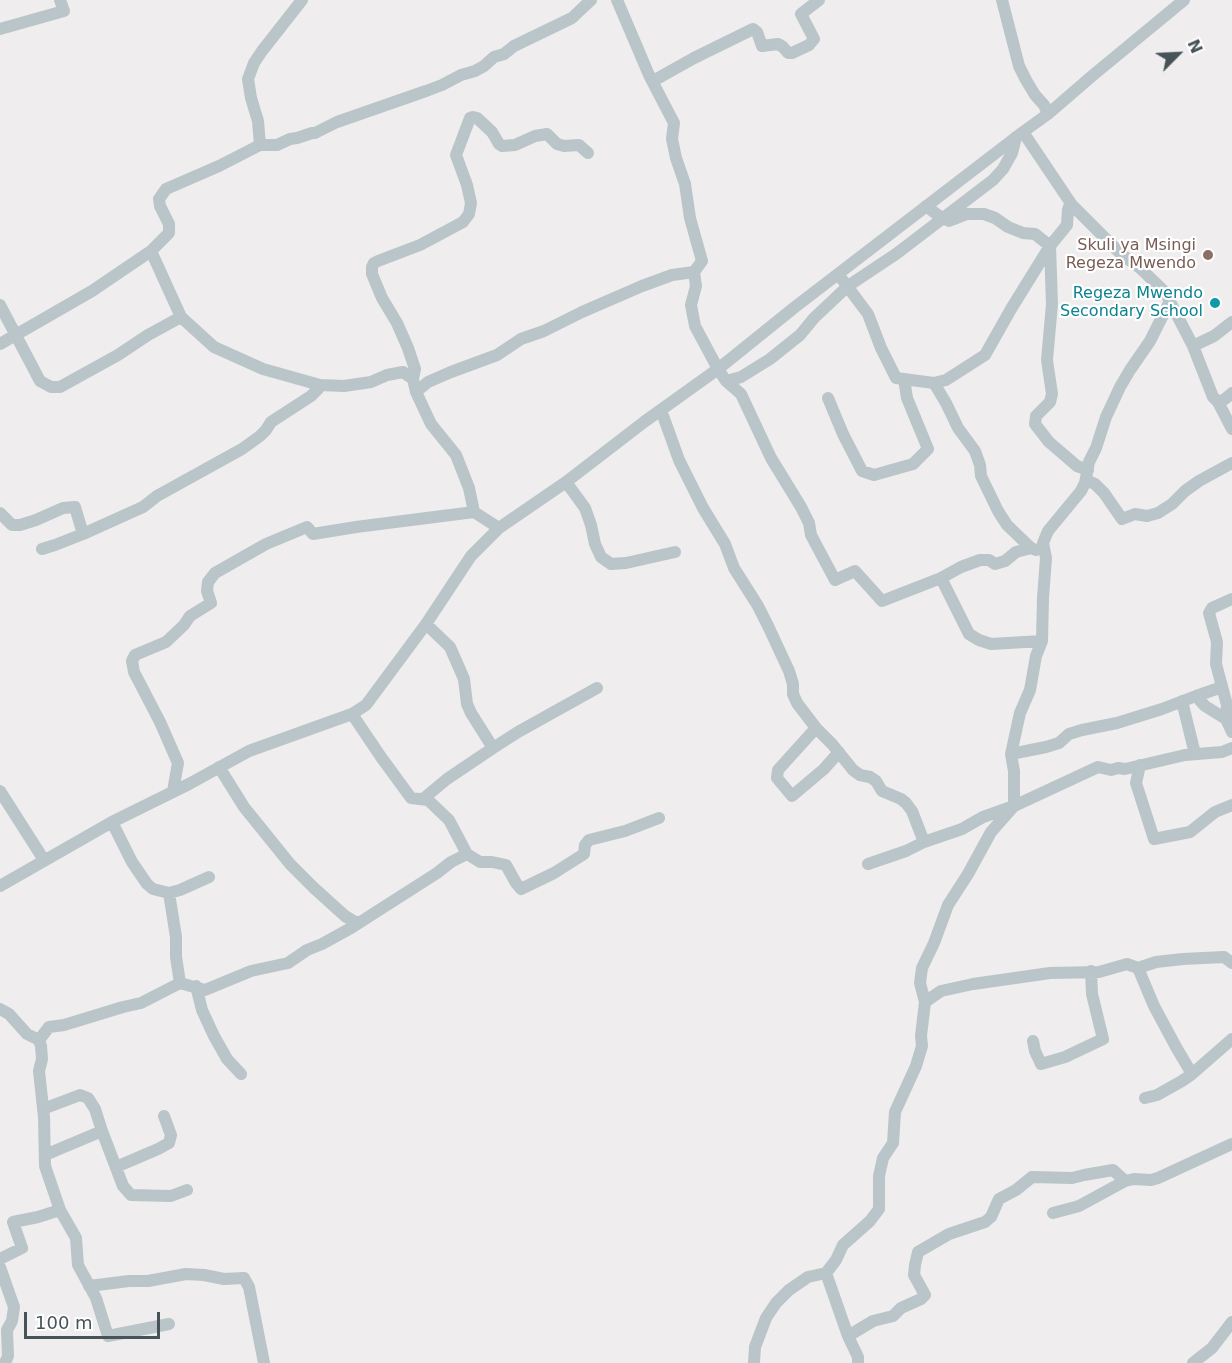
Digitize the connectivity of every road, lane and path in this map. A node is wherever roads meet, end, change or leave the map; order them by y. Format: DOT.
graph roads {
  1 [pos="60,0"];
  2 [pos="302,0"];
  3 [pos="591,0"];
  4 [pos="617,0"];
  5 [pos="819,0"];
  6 [pos="1002,0"];
  7 [pos="1184,0"];
  8 [pos="0,29"];
  9 [pos="653,81"];
  10 [pos="1048,114"];
  11 [pos="1020,135"];
  12 [pos="260,145"];
  13 [pos="588,153"];
  14 [pos="1072,205"];
  15 [pos="927,206"];
  16 [pos="942,218"];
  17 [pos="1050,246"];
  18 [pos="152,250"];
  19 [pos="694,272"];
  20 [pos="838,274"];
  21 [pos="848,286"];
  22 [pos="1170,301"];
  23 [pos="0,305"];
  24 [pos="181,316"];
  25 [pos="1232,322"];
  26 [pos="16,335"];
  27 [pos="0,344"];
  28 [pos="1193,346"];
  29 [pos="718,369"];
  30 [pos="413,379"];
  31 [pos="904,379"];
  32 [pos="726,381"];
  33 [pos="934,383"];
  34 [pos="320,385"];
  35 [pos="416,392"];
  36 [pos="1232,393"];
  37 [pos="828,398"];
  38 [pos="1218,402"];
  39 [pos="662,410"];
  40 [pos="1232,429"];
  41 [pos="1232,463"];
  42 [pos="1087,475"];
  43 [pos="566,482"];
  44 [pos="474,512"];
  45 [pos="0,513"];
  46 [pos="499,528"];
  47 [pos="83,534"];
  48 [pos="1031,548"];
  49 [pos="42,549"];
  50 [pos="675,552"];
  51 [pos="1044,552"];
  52 [pos="941,578"];
  53 [pos="1232,599"];
  54 [pos="426,624"];
  55 [pos="1042,641"];
  56 [pos="1222,687"];
  57 [pos="597,688"];
  58 [pos="1196,696"];
  59 [pos="1182,701"];
  60 [pos="352,714"];
  61 [pos="1226,719"];
  62 [pos="816,728"];
  63 [pos="1232,732"];
  64 [pos="493,748"];
  65 [pos="1232,748"];
  66 [pos="839,752"];
  67 [pos="1011,754"];
  68 [pos="1194,754"];
  69 [pos="1140,765"];
  70 [pos="219,767"];
  71 [pos="0,791"];
  72 [pos="173,791"];
  73 [pos="423,799"];
  74 [pos="1232,805"];
  75 [pos="1014,806"];
  76 [pos="659,818"];
  77 [pos="112,822"];
  78 [pos="924,842"];
  79 [pos="467,854"];
  80 [pos="44,860"];
  81 [pos="868,864"];
  82 [pos="209,877"];
  83 [pos="0,886"];
  84 [pos="169,893"];
  85 [pos="360,922"];
  86 [pos="1232,963"];
  87 [pos="1138,968"];
  88 [pos="1090,972"];
  89 [pos="180,983"];
  90 [pos="196,986"];
  91 [pos="925,1002"];
  92 [pos="0,1009"];
  93 [pos="1232,1039"];
  94 [pos="39,1040"];
  95 [pos="1033,1041"];
  96 [pos="241,1074"];
  97 [pos="1192,1074"];
  98 [pos="1145,1098"];
  99 [pos="43,1108"];
  100 [pos="164,1116"];
  101 [pos="102,1131"];
  102 [pos="1232,1144"];
  103 [pos="45,1155"];
  104 [pos="1232,1155"];
  105 [pos="116,1167"];
  106 [pos="1125,1181"];
  107 [pos="187,1190"];
  108 [pos="60,1210"];
  109 [pos="1053,1213"];
  110 [pos="0,1259"];
  111 [pos="0,1267"];
  112 [pos="826,1273"];
  113 [pos="89,1286"];
  114 [pos="1232,1322"];
  115 [pos="169,1324"];
  116 [pos="848,1336"];
  117 [pos="5,1363"];
  118 [pos="264,1363"];
  119 [pos="754,1363"];
  120 [pos="858,1363"];
  121 [pos="1193,1363"];
  1 -- 8 [label="street"];
  2 -- 12 [label="street"];
  3 -- 12 [label="street"];
  4 -- 9 [label="street"];
  5 -- 9 [label="street"];
  6 -- 10 [label="street"];
  7 -- 10 [label="street"];
  9 -- 19 [label="street"];
  10 -- 11 [label="street"];
  11 -- 14 [label="street"];
  11 -- 15 [label="street"];
  11 -- 16 [label="street"];
  12 -- 18 [label="street"];
  13 -- 30 [label="street"];
  14 -- 17 [label="street"];
  14 -- 22 [label="street"];
  15 -- 16 [label="street"];
  15 -- 20 [label="street"];
  16 -- 17 [label="street"];
  16 -- 21 [label="street"];
  17 -- 33 [label="street"];
  17 -- 42 [label="street"];
  18 -- 24 [label="street"];
  18 -- 26 [label="street"];
  19 -- 29 [label="street"];
  19 -- 35 [label="street"];
  20 -- 21 [label="street"];
  20 -- 29 [label="street"];
  21 -- 31 [label="street"];
  21 -- 32 [label="street"];
  22 -- 28 [label="street"];
  22 -- 42 [label="street"];
  23 -- 26 [label="street"];
  24 -- 26 [label="street"];
  24 -- 34 [label="street"];
  25 -- 28 [label="street"];
  26 -- 27 [label="street"];
  28 -- 38 [label="street"];
  29 -- 32 [label="street"];
  29 -- 39 [label="street"];
  30 -- 34 [label="street"];
  30 -- 35 [label="street"];
  31 -- 33 [label="street"];
  31 -- 37 [label="street"];
  32 -- 52 [label="street"];
  33 -- 48 [label="street"];
  34 -- 47 [label="street"];
  35 -- 44 [label="street"];
  36 -- 38 [label="street"];
  38 -- 40 [label="street"];
  39 -- 43 [label="street"];
  39 -- 62 [label="street"];
  41 -- 42 [label="street"];
  42 -- 51 [label="street"];
  43 -- 46 [label="street"];
  43 -- 50 [label="street"];
  44 -- 46 [label="street"];
  44 -- 72 [label="street"];
  45 -- 47 [label="street"];
  46 -- 54 [label="street"];
  47 -- 49 [label="street"];
  48 -- 51 [label="street"];
  48 -- 52 [label="street"];
  51 -- 55 [label="street"];
  52 -- 55 [label="street"];
  53 -- 56 [label="street"];
  54 -- 60 [label="street"];
  54 -- 64 [label="street"];
  55 -- 67 [label="street"];
  56 -- 58 [label="street"];
  56 -- 61 [label="street"];
  57 -- 64 [label="street"];
  58 -- 59 [label="street"];
  58 -- 61 [label="street"];
  59 -- 67 [label="street"];
  59 -- 68 [label="street"];
  60 -- 70 [label="street"];
  60 -- 73 [label="street"];
  61 -- 63 [label="street"];
  62 -- 66 [label="street"];
  62 -- 66 [label="street"];
  64 -- 73 [label="street"];
  65 -- 68 [label="street"];
  66 -- 78 [label="street"];
  67 -- 75 [label="street"];
  68 -- 69 [label="street"];
  69 -- 74 [label="street"];
  69 -- 75 [label="street"];
  70 -- 72 [label="street"];
  70 -- 85 [label="street"];
  71 -- 80 [label="street"];
  72 -- 77 [label="street"];
  73 -- 79 [label="street"];
  75 -- 78 [label="street"];
  75 -- 91 [label="street"];
  76 -- 79 [label="street"];
  77 -- 80 [label="street"];
  77 -- 84 [label="street"];
  78 -- 81 [label="street"];
  79 -- 85 [label="street"];
  80 -- 83 [label="street"];
  82 -- 84 [label="street"];
  84 -- 89 [label="street"];
  85 -- 90 [label="street"];
  86 -- 87 [label="street"];
  87 -- 88 [label="street"];
  87 -- 97 [label="street"];
  88 -- 91 [label="street"];
  88 -- 95 [label="street"];
  89 -- 90 [label="street"];
  89 -- 94 [label="street"];
  90 -- 96 [label="street"];
  91 -- 112 [label="street"];
  92 -- 94 [label="street"];
  93 -- 97 [label="street"];
  94 -- 99 [label="street"];
  97 -- 98 [label="street"];
  99 -- 101 [label="street"];
  99 -- 103 [label="street"];
  100 -- 105 [label="street"];
  101 -- 103 [label="street"];
  101 -- 105 [label="street"];
  102 -- 104 [label="street"];
  102 -- 106 [label="street"];
  103 -- 108 [label="street"];
  105 -- 107 [label="street"];
  106 -- 109 [label="street"];
  106 -- 116 [label="street"];
  108 -- 110 [label="street"];
  108 -- 113 [label="street"];
  111 -- 117 [label="street"];
  112 -- 116 [label="street"];
  112 -- 119 [label="street"];
  113 -- 115 [label="street"];
  113 -- 118 [label="street"];
  114 -- 121 [label="street"];
  116 -- 120 [label="street"];
}
